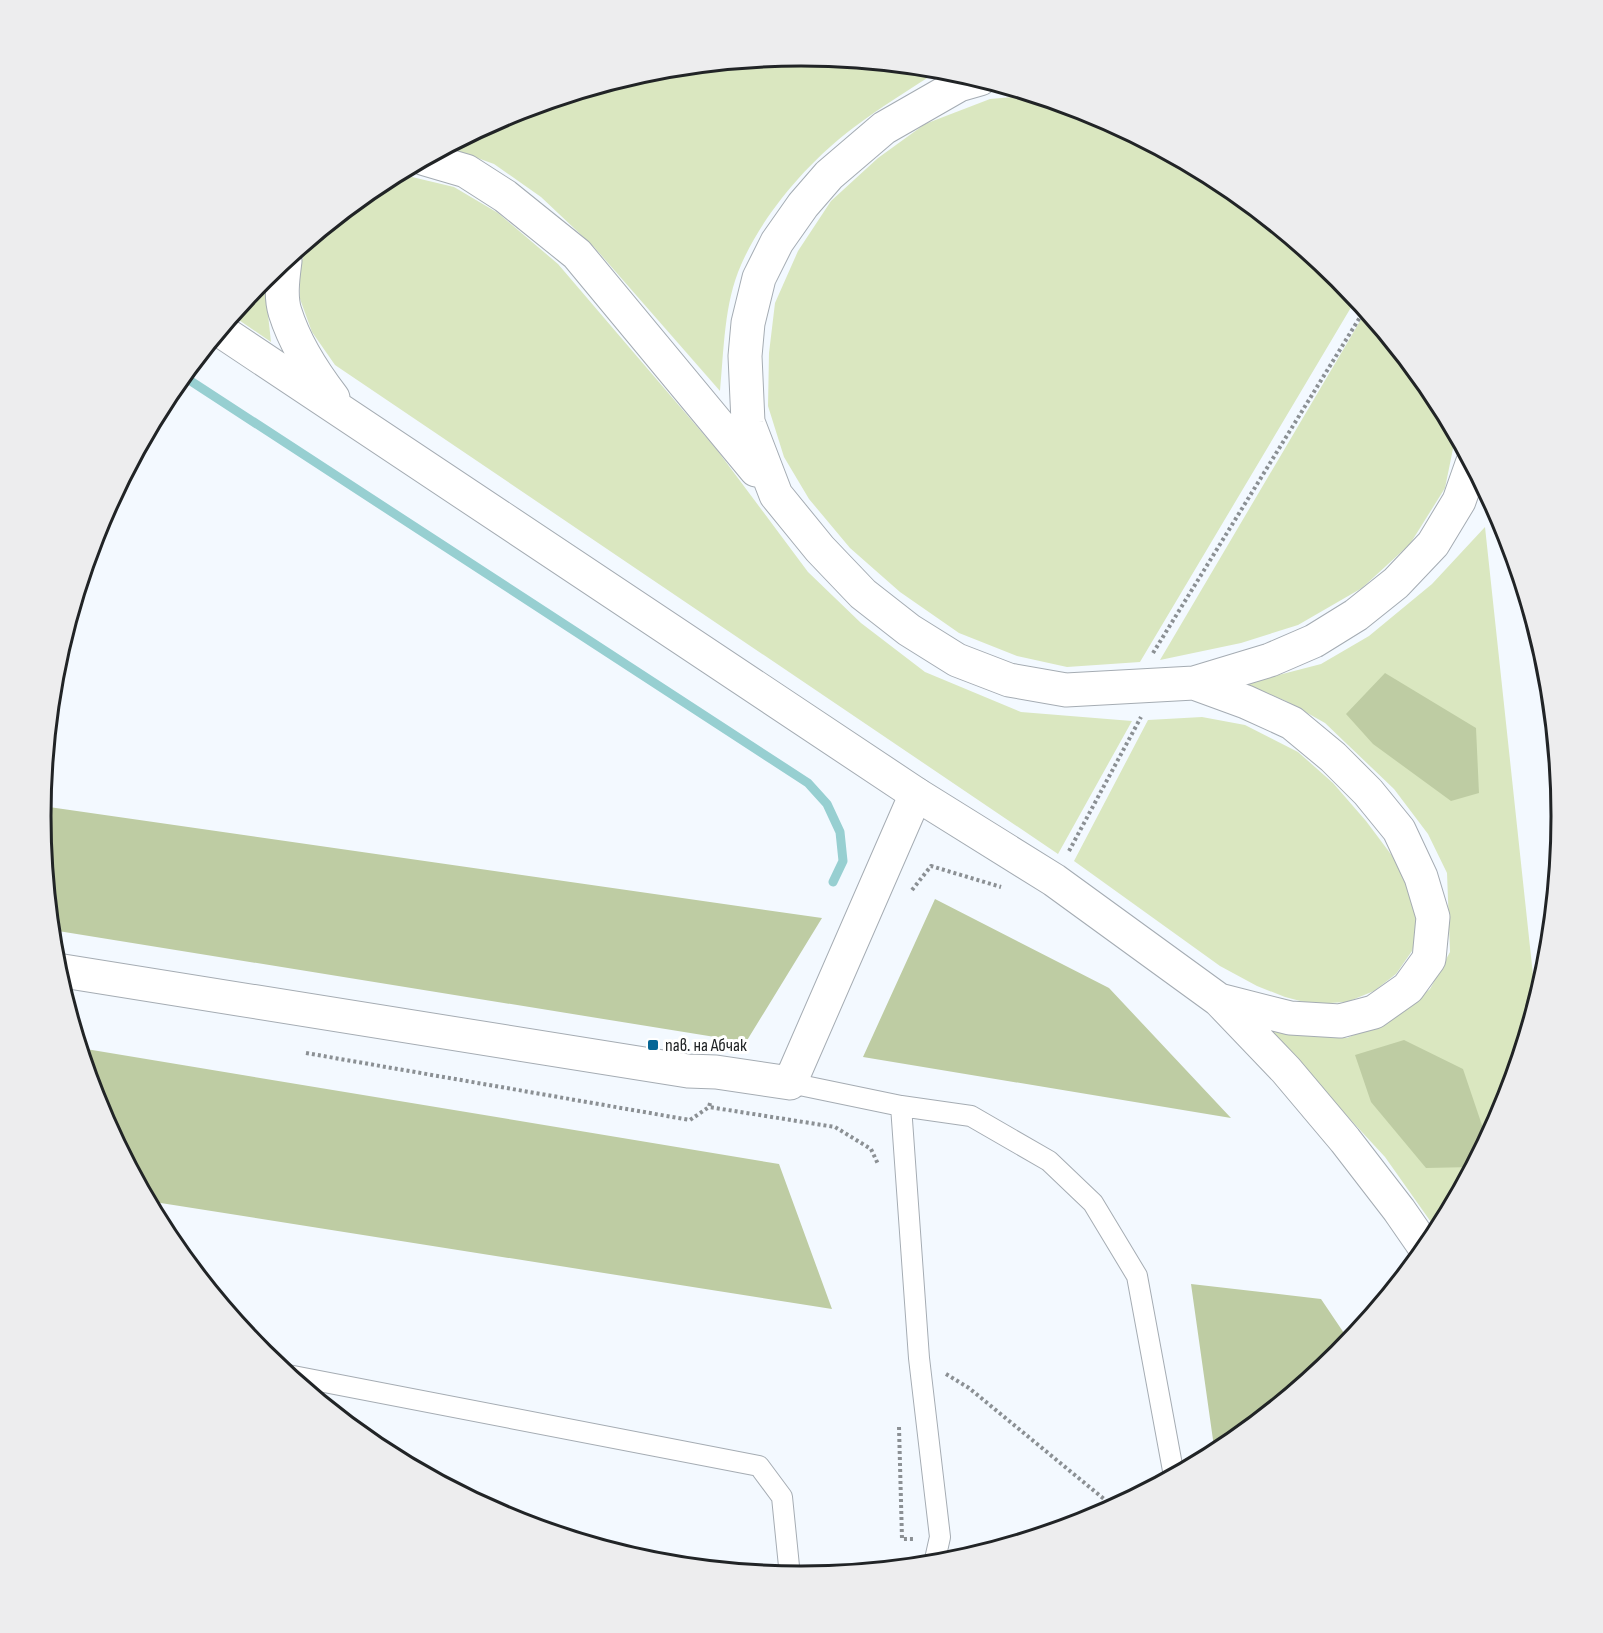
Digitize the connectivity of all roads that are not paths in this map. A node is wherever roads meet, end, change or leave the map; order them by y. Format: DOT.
graph roads {
  1 [pos="963,84"];
  2 [pos="435,162"];
  3 [pos="283,275"];
  4 [pos="226,335"];
  5 [pos="344,413"];
  6 [pos="1469,473"];
  7 [pos="777,495"];
  8 [pos="1194,683"];
  9 [pos="916,794"];
  10 [pos="67,972"];
  11 [pos="1219,1000"];
  12 [pos="790,1083"];
  13 [pos="901,1106"];
  14 [pos="1420,1241"];
  15 [pos="304,1378"];
  16 [pos="1173,1468"];
  17 [pos="936,1555"];
  18 [pos="789,1566"];
  1 -- 7 [label="main road"];
  2 -- 7 [label="main road"];
  3 -- 5 [label="main road"];
  4 -- 5 [label="main road"];
  5 -- 9 [label="main road"];
  6 -- 8 [label="main road"];
  7 -- 8 [label="main road"];
  8 -- 11 [label="main road"];
  9 -- 11 [label="main road"];
  9 -- 12 [label="main road"];
  10 -- 12 [label="main road"];
  11 -- 14 [label="main road"];
  12 -- 13 [label="lane"];
  13 -- 16 [label="lane"];
  13 -- 17 [label="lane"];
  15 -- 18 [label="lane"];
}
